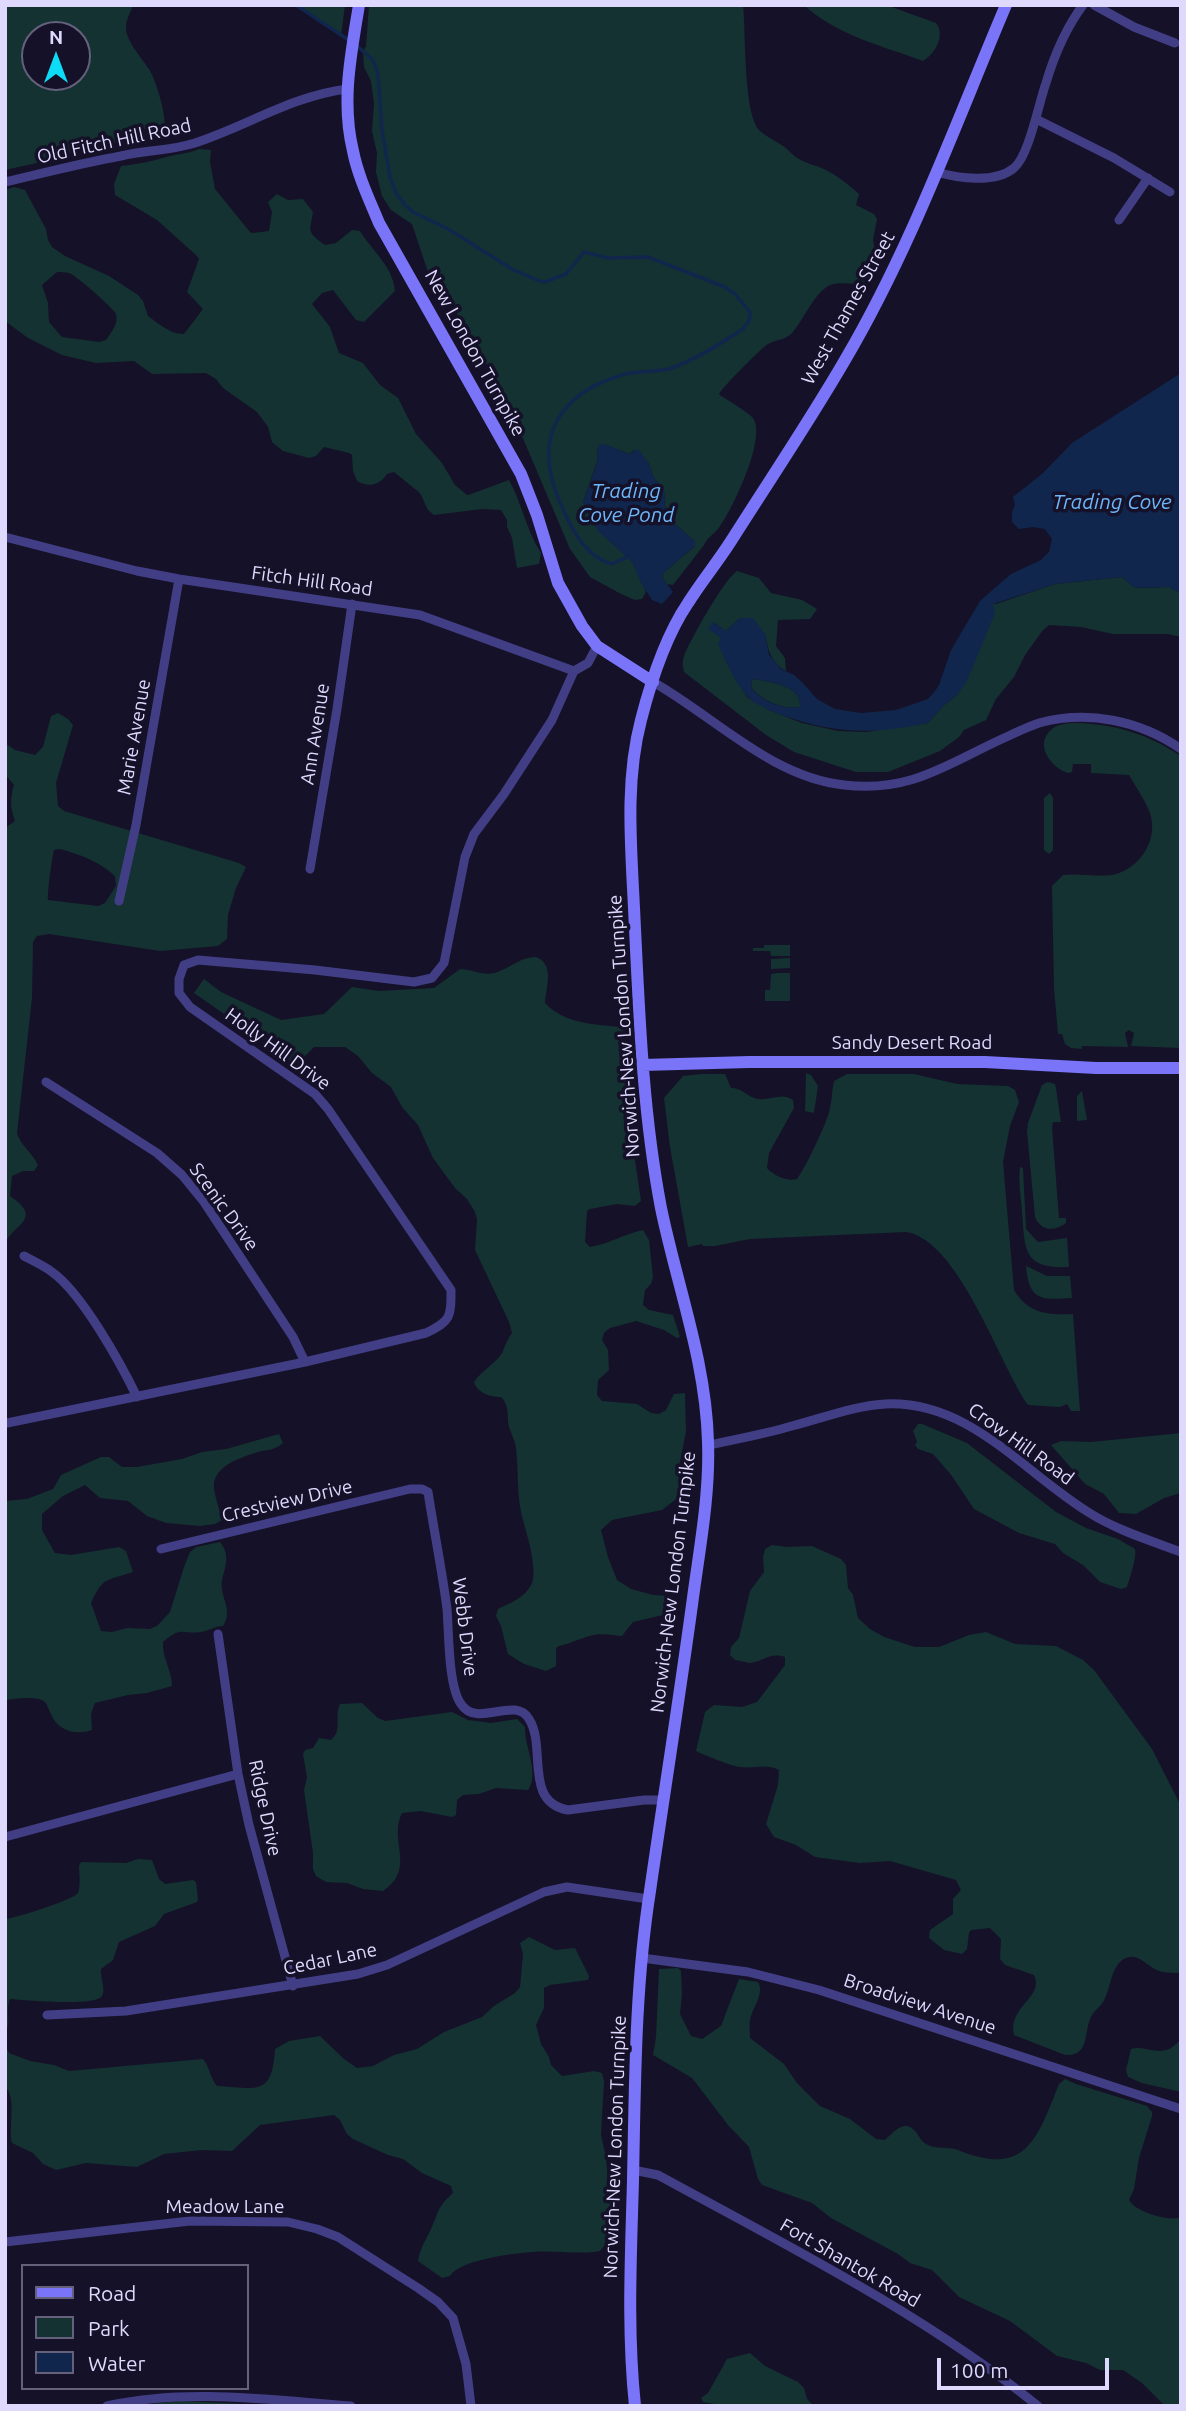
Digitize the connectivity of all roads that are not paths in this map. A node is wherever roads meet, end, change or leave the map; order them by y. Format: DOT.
graph roads {
  1 [pos="359,5"];
  2 [pos="1006,5"];
  3 [pos="1083,5"];
  4 [pos="1094,5"];
  5 [pos="1175,43"];
  6 [pos="347,89"];
  7 [pos="1036,119"];
  8 [pos="936,172"];
  9 [pos="1148,178"];
  10 [pos="5,182"];
  11 [pos="1170,192"];
  12 [pos="1119,220"];
  13 [pos="5,537"];
  14 [pos="179,579"];
  15 [pos="352,604"];
  16 [pos="684,608"];
  17 [pos="597,646"];
  18 [pos="574,671"];
  19 [pos="653,682"];
  20 [pos="1181,749"];
  21 [pos="310,869"];
  22 [pos="118,901"];
  23 [pos="643,1065"];
  24 [pos="1181,1068"];
  25 [pos="46,1082"];
  26 [pos="24,1256"];
  27 [pos="305,1362"];
  28 [pos="137,1397"];
  29 [pos="7,1423"];
  30 [pos="709,1445"];
  31 [pos="422,1489"];
  32 [pos="161,1549"];
  33 [pos="1181,1552"];
  34 [pos="218,1634"];
  35 [pos="238,1774"];
  36 [pos="664,1800"];
  37 [pos="5,1837"];
  38 [pos="648,1899"];
  39 [pos="642,1958"];
  40 [pos="293,1986"];
  41 [pos="47,2015"];
  42 [pos="1181,2109"];
  43 [pos="633,2170"];
  44 [pos="5,2242"];
  45 [pos="107,2406"];
  46 [pos="351,2406"];
  47 [pos="471,2406"];
  48 [pos="635,2406"];
  49 [pos="1038,2406"];
  1 -- 6 [label="main road, New London Turnpike"];
  2 -- 8 [label="main road, West Thames Street"];
  3 -- 7 [label="street"];
  4 -- 5 [label="street"];
  6 -- 10 [label="street, Old Fitch Hill Road"];
  6 -- 17 [label="main road, New London Turnpike"];
  7 -- 8 [label="street"];
  7 -- 9 [label="street"];
  8 -- 16 [label="main road, West Thames Street"];
  9 -- 11 [label="street"];
  9 -- 12 [label="street"];
  13 -- 14 [label="street, Fitch Hill Road"];
  14 -- 15 [label="street, Fitch Hill Road"];
  14 -- 22 [label="street, Marie Avenue"];
  15 -- 18 [label="street, Fitch Hill Road"];
  15 -- 21 [label="street, Ann Avenue"];
  16 -- 19 [label="main road, Norwich-New London Turnpike"];
  17 -- 18 [label="street"];
  17 -- 19 [label="main road, New London Turnpike"];
  18 -- 27 [label="street, Holly Hill Drive"];
  19 -- 20 [label="street"];
  19 -- 23 [label="main road, Norwich-New London Turnpike"];
  23 -- 24 [label="main road, Sandy Desert Road"];
  23 -- 30 [label="main road, Norwich-New London Turnpike"];
  25 -- 27 [label="street, Scenic Drive"];
  26 -- 28 [label="street"];
  27 -- 28 [label="street, Holly Hill Drive"];
  28 -- 29 [label="street, Holly Hill Drive"];
  30 -- 33 [label="street, Crow Hill Road"];
  30 -- 36 [label="main road, Norwich-New London Turnpike"];
  31 -- 32 [label="street, Crestview Drive"];
  31 -- 36 [label="street, Webb Drive"];
  34 -- 35 [label="street, Ridge Drive"];
  35 -- 37 [label="street"];
  35 -- 40 [label="street, Ridge Drive"];
  36 -- 38 [label="main road, Norwich-New London Turnpike"];
  38 -- 39 [label="main road, Norwich-New London Turnpike"];
  38 -- 40 [label="street, Cedar Lane"];
  39 -- 42 [label="street, Broadview Avenue"];
  39 -- 43 [label="main road, Norwich-New London Turnpike"];
  40 -- 41 [label="street, Cedar Lane"];
  43 -- 48 [label="main road, Norwich-New London Turnpike"];
  43 -- 49 [label="street, Fort Shantok Road"];
  44 -- 47 [label="street, Meadow Lane"];
  45 -- 46 [label="street"];
}
